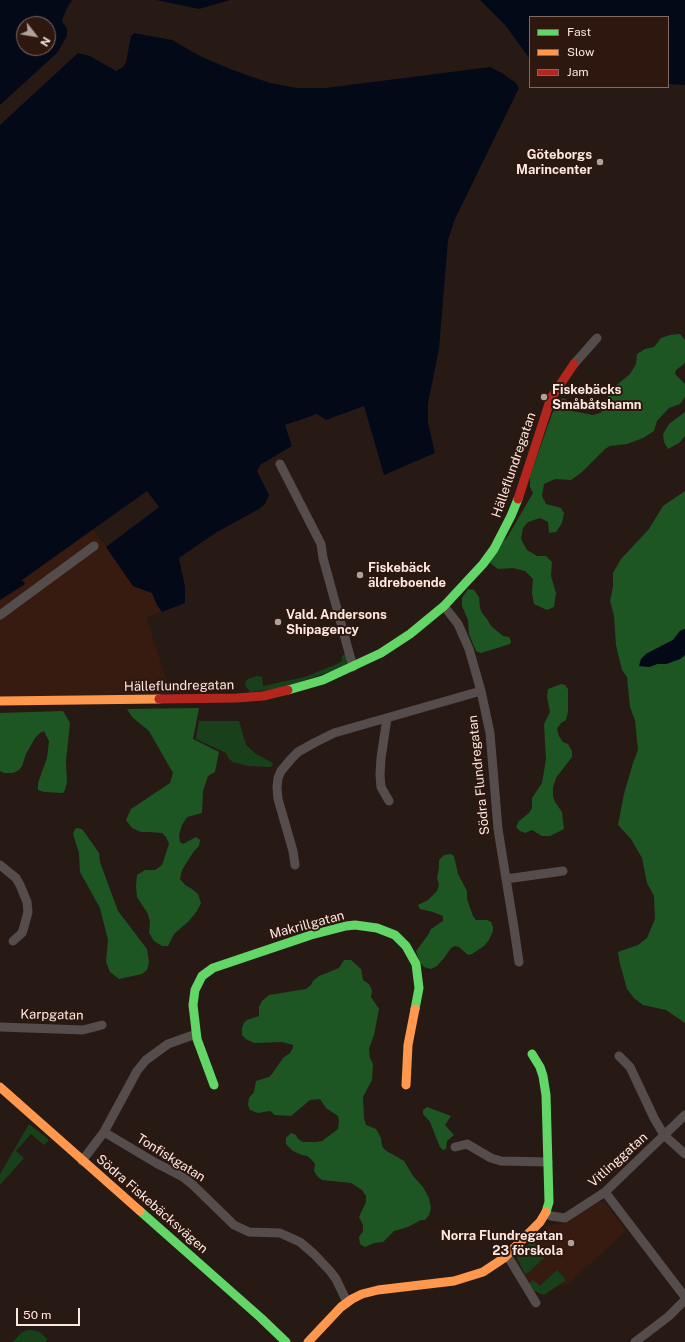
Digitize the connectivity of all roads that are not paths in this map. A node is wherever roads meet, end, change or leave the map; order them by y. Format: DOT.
graph roads {
  1 [pos="597,338"];
  2 [pos="280,464"];
  3 [pos="94,546"];
  4 [pos="444,606"];
  5 [pos="0,615"];
  6 [pos="353,667"];
  7 [pos="481,691"];
  8 [pos="0,701"];
  9 [pos="387,718"];
  10 [pos="388,801"];
  11 [pos="0,865"];
  12 [pos="295,865"];
  13 [pos="563,871"];
  14 [pos="506,879"];
  15 [pos="13,942"];
  16 [pos="518,962"];
  17 [pos="102,1025"];
  18 [pos="0,1027"];
  19 [pos="196,1034"];
  20 [pos="532,1054"];
  21 [pos="619,1056"];
  22 [pos="214,1085"];
  23 [pos="406,1085"];
  24 [pos="0,1087"];
  25 [pos="685,1115"];
  26 [pos="104,1132"];
  27 [pos="664,1135"];
  28 [pos="455,1147"];
  29 [pos="685,1154"];
  30 [pos="82,1160"];
  31 [pos="548,1162"];
  32 [pos="606,1192"];
  33 [pos="546,1213"];
  34 [pos="507,1255"];
  35 [pos="685,1299"];
  36 [pos="348,1302"];
  37 [pos="536,1303"];
  38 [pos="286,1342"];
  39 [pos="308,1342"];
  40 [pos="635,1342"];
  1 -- 4 [label="street, Hälleflundregatan"];
  2 -- 6 [label="street"];
  3 -- 5 [label="street"];
  4 -- 6 [label="street, Hälleflundregatan"];
  4 -- 7 [label="street, Södra Flundregatan"];
  6 -- 8 [label="street, Hälleflundregatan"];
  7 -- 9 [label="street"];
  7 -- 14 [label="street, Södra Flundregatan"];
  9 -- 10 [label="street"];
  9 -- 12 [label="street"];
  11 -- 15 [label="street"];
  13 -- 14 [label="street"];
  14 -- 16 [label="street, Södra Flundregatan"];
  17 -- 18 [label="street, Karpgatan"];
  19 -- 22 [label="street, Makrillgatan"];
  19 -- 23 [label="street, Makrillgatan"];
  19 -- 26 [label="street"];
  20 -- 31 [label="street"];
  21 -- 27 [label="street, Vitlinggatan"];
  24 -- 30 [label="street, Södra Fiskebäcksvägen"];
  25 -- 27 [label="street, Vitlinggatan"];
  26 -- 30 [label="street"];
  26 -- 36 [label="street, Tonfiskgatan"];
  27 -- 29 [label="street, Vitlinggatan"];
  27 -- 32 [label="street, Vitlinggatan"];
  28 -- 31 [label="street"];
  30 -- 38 [label="street, Södra Fiskebäcksvägen"];
  31 -- 33 [label="street"];
  32 -- 33 [label="street, Vitlinggatan"];
  32 -- 35 [label="street"];
  33 -- 34 [label="street"];
  34 -- 36 [label="street"];
  34 -- 37 [label="street"];
  35 -- 40 [label="street"];
  36 -- 39 [label="street"];
}
